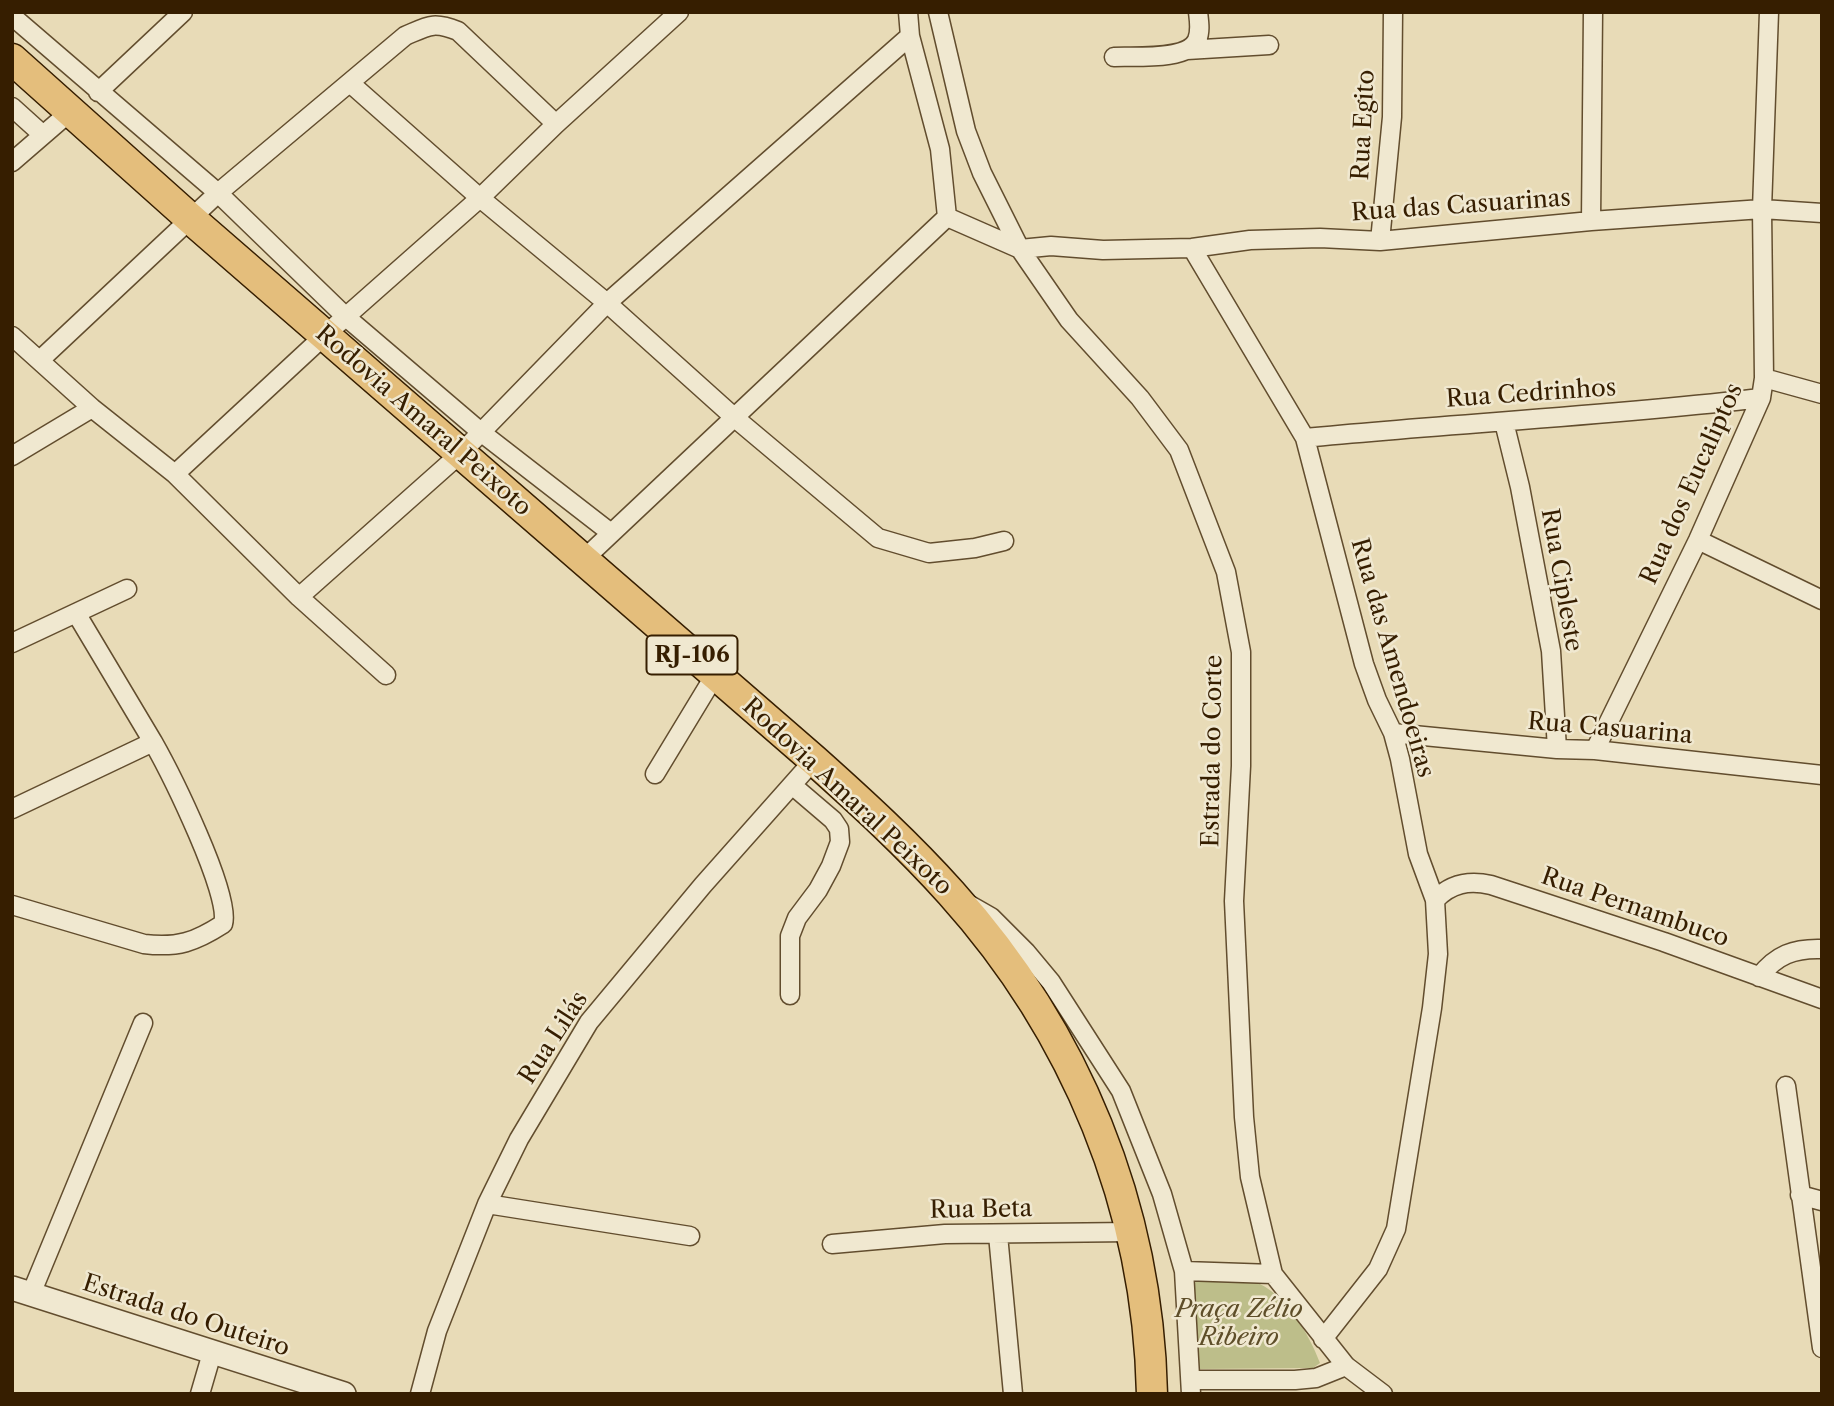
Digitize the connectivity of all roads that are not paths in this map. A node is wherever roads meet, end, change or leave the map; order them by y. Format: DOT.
graph roads {
  1 [pos="183,12"];
  2 [pos="679,12"];
  3 [pos="908,12"];
  4 [pos="938,12"];
  5 [pos="1198,12"];
  6 [pos="1392,12"];
  7 [pos="1593,12"];
  8 [pos="1769,12"];
  9 [pos="12,16"];
  10 [pos="910,36"];
  11 [pos="1269,45"];
  12 [pos="1187,50"];
  13 [pos="1114,57"];
  14 [pos="12,59"];
  15 [pos="350,83"];
  16 [pos="98,92"];
  17 [pos="12,107"];
  18 [pos="71,111"];
  19 [pos="556,124"];
  20 [pos="43,135"];
  21 [pos="12,162"];
  22 [pos="218,193"];
  23 [pos="480,198"];
  24 [pos="1762,209"];
  25 [pos="1822,213"];
  26 [pos="947,217"];
  27 [pos="191,220"];
  28 [pos="1591,221"];
  29 [pos="1380,241"];
  30 [pos="1192,248"];
  31 [pos="1020,250"];
  32 [pos="607,303"];
  33 [pos="335,326"];
  34 [pos="12,336"];
  35 [pos="40,360"];
  36 [pos="1765,378"];
  37 [pos="1822,394"];
  38 [pos="1761,398"];
  39 [pos="92,408"];
  40 [pos="734,418"];
  41 [pos="1504,422"];
  42 [pos="482,433"];
  43 [pos="1305,438"];
  44 [pos="460,454"];
  45 [pos="12,456"];
  46 [pos="175,474"];
  47 [pos="611,533"];
  48 [pos="1698,540"];
  49 [pos="1004,541"];
  50 [pos="583,560"];
  51 [pos="127,589"];
  52 [pos="299,597"];
  53 [pos="1822,600"];
  54 [pos="76,613"];
  55 [pos="12,643"];
  56 [pos="386,675"];
  57 [pos="715,675"];
  58 [pos="1393,733"];
  59 [pos="153,742"];
  60 [pos="1557,749"];
  61 [pos="1595,750"];
  62 [pos="814,760"];
  63 [pos="655,774"];
  64 [pos="1822,775"];
  65 [pos="792,785"];
  66 [pos="12,809"];
  67 [pos="951,893"];
  68 [pos="1434,900"];
  69 [pos="12,905"];
  70 [pos="1822,949"];
  71 [pos="1759,976"];
  72 [pos="790,995"];
  73 [pos="1822,999"];
  74 [pos="143,1023"];
  75 [pos="1786,1086"];
  76 [pos="1800,1195"];
  77 [pos="1822,1201"];
  78 [pos="487,1204"];
  79 [pos="1132,1232"];
  80 [pos="998,1235"];
  81 [pos="690,1236"];
  82 [pos="832,1244"];
  83 [pos="1184,1271"];
  84 [pos="1273,1274"];
  85 [pos="22,1291"];
  86 [pos="1323,1339"];
  87 [pos="1822,1348"];
  88 [pos="212,1353"];
  89 [pos="1346,1366"];
  90 [pos="1191,1387"];
  91 [pos="200,1394"];
  92 [pos="344,1394"];
  93 [pos="420,1394"];
  94 [pos="1013,1394"];
  95 [pos="1153,1394"];
  96 [pos="1382,1394"];
  1 -- 16 [label="street"];
  2 -- 19 [label="street"];
  3 -- 10 [label="street"];
  4 -- 31 [label="street, Estrada do Corte"];
  5 -- 12 [label="street"];
  6 -- 29 [label="street, Rua Egito"];
  7 -- 28 [label="street"];
  8 -- 24 [label="street, Rua dos Eucaliptos"];
  9 -- 16 [label="street"];
  10 -- 26 [label="street"];
  10 -- 32 [label="street"];
  11 -- 12 [label="street"];
  12 -- 13 [label="street"];
  14 -- 18 [label="highway, Rodovia Amaral Peixoto / RJ-106"];
  15 -- 19 [label="street"];
  15 -- 22 [label="street"];
  15 -- 23 [label="street"];
  16 -- 22 [label="street"];
  17 -- 20 [label="street"];
  18 -- 20 [label="street"];
  18 -- 27 [label="highway, Rodovia Amaral Peixoto / RJ-106"];
  19 -- 23 [label="street"];
  20 -- 21 [label="street"];
  22 -- 27 [label="street"];
  22 -- 33 [label="street"];
  23 -- 32 [label="street"];
  23 -- 33 [label="street"];
  24 -- 25 [label="street, Rua das Casuarinas"];
  24 -- 28 [label="street, Rua das Casuarinas"];
  24 -- 36 [label="street, Rua dos Eucaliptos"];
  26 -- 31 [label="street"];
  26 -- 40 [label="street"];
  27 -- 33 [label="highway, Rodovia Amaral Peixoto / RJ-106"];
  27 -- 35 [label="street"];
  28 -- 29 [label="street, Rua das Casuarinas"];
  29 -- 30 [label="street, Rua das Casuarinas"];
  30 -- 31 [label="street, Rua das Casuarinas"];
  30 -- 43 [label="street, Rua das Amendoeiras"];
  31 -- 84 [label="street, Estrada do Corte"];
  32 -- 40 [label="street"];
  32 -- 42 [label="street"];
  33 -- 42 [label="street"];
  33 -- 44 [label="highway, Rodovia Amaral Peixoto / RJ-106"];
  33 -- 46 [label="street"];
  34 -- 35 [label="street"];
  35 -- 39 [label="street"];
  36 -- 37 [label="street"];
  36 -- 38 [label="street, Rua dos Eucaliptos"];
  38 -- 41 [label="street, Rua Cedrinhos"];
  38 -- 48 [label="street, Rua dos Eucaliptos"];
  39 -- 45 [label="street"];
  39 -- 46 [label="street"];
  40 -- 47 [label="street"];
  40 -- 49 [label="street"];
  41 -- 43 [label="street, Rua Cedrinhos"];
  41 -- 60 [label="street, Rua Cipleste"];
  42 -- 44 [label="street"];
  42 -- 47 [label="street"];
  43 -- 58 [label="street, Rua das Amendoeiras"];
  44 -- 50 [label="highway, Rodovia Amaral Peixoto / RJ-106"];
  44 -- 52 [label="street"];
  46 -- 52 [label="street"];
  47 -- 50 [label="street"];
  48 -- 53 [label="street"];
  48 -- 61 [label="street, Rua dos Eucaliptos"];
  50 -- 57 [label="highway, Rodovia Amaral Peixoto / RJ-106"];
  51 -- 54 [label="street"];
  52 -- 56 [label="street"];
  54 -- 55 [label="street"];
  54 -- 59 [label="street"];
  57 -- 62 [label="highway, Rodovia Amaral Peixoto / RJ-106"];
  57 -- 63 [label="street"];
  58 -- 60 [label="street, Rua Casuarina"];
  58 -- 68 [label="street, Rua das Amendoeiras"];
  59 -- 66 [label="street"];
  59 -- 69 [label="street"];
  60 -- 61 [label="street, Rua Casuarina"];
  61 -- 64 [label="street, Rua Casuarina"];
  62 -- 65 [label="street, Rua Lilás"];
  62 -- 67 [label="highway, Rodovia Amaral Peixoto / RJ-106"];
  65 -- 72 [label="street"];
  65 -- 78 [label="street, Rua Lilás"];
  67 -- 79 [label="highway, Rodovia Amaral Peixoto / RJ-106"];
  67 -- 83 [label="street"];
  68 -- 71 [label="street, Rua Pernambuco"];
  68 -- 86 [label="street, Rua das Amendoeiras"];
  70 -- 71 [label="street"];
  71 -- 73 [label="street, Rua Pernambuco"];
  74 -- 85 [label="street"];
  75 -- 76 [label="street"];
  76 -- 77 [label="street"];
  76 -- 87 [label="street"];
  78 -- 81 [label="street"];
  78 -- 93 [label="street, Rua Lilás"];
  79 -- 80 [label="street, Rua Beta"];
  79 -- 95 [label="highway, Rodovia Amaral Peixoto / RJ-106"];
  80 -- 82 [label="street, Rua Beta"];
  80 -- 94 [label="street"];
  83 -- 84 [label="street"];
  83 -- 90 [label="street"];
  84 -- 86 [label="street, Estrada do Corte"];
  85 -- 88 [label="street, Estrada do Outeiro"];
  86 -- 89 [label="street, Estrada do Corte"];
  88 -- 91 [label="street"];
  88 -- 92 [label="street, Estrada do Outeiro"];
  89 -- 90 [label="street"];
  89 -- 96 [label="street, Estrada do Corte"];
}
